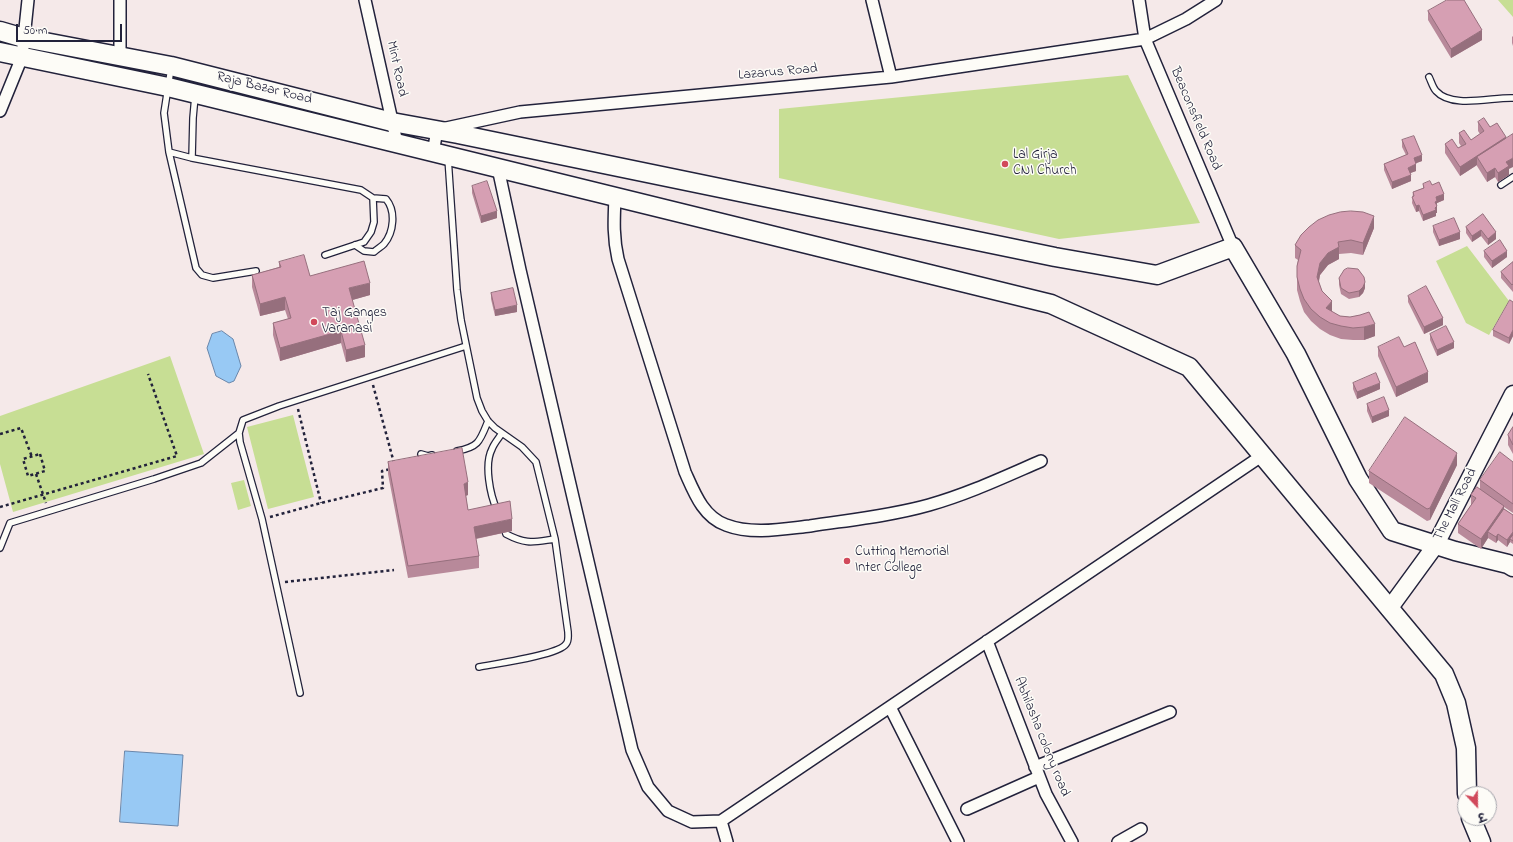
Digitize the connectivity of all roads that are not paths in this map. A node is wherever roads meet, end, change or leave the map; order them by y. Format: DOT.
graph roads {
  1 [pos="28,0"];
  2 [pos="120,0"];
  3 [pos="366,0"];
  4 [pos="872,0"];
  5 [pos="1139,0"];
  6 [pos="1216,0"];
  7 [pos="0,31"];
  8 [pos="24,38"];
  9 [pos="1144,39"];
  10 [pos="0,52"];
  11 [pos="120,56"];
  12 [pos="22,57"];
  13 [pos="172,66"];
  14 [pos="891,77"];
  15 [pos="1429,77"];
  16 [pos="168,87"];
  17 [pos="196,94"];
  18 [pos="1513,98"];
  19 [pos="0,111"];
  20 [pos="392,122"];
  21 [pos="438,130"];
  22 [pos="397,144"];
  23 [pos="169,152"];
  24 [pos="440,154"];
  25 [pos="192,158"];
  26 [pos="498,168"];
  27 [pos="1513,177"];
  28 [pos="1501,184"];
  29 [pos="615,197"];
  30 [pos="373,198"];
  31 [pos="355,245"];
  32 [pos="1232,247"];
  33 [pos="325,255"];
  34 [pos="256,271"];
  35 [pos="466,346"];
  36 [pos="1513,394"];
  37 [pos="488,421"];
  38 [pos="239,433"];
  39 [pos="502,433"];
  40 [pos="450,452"];
  41 [pos="421,454"];
  42 [pos="435,454"];
  43 [pos="1263,455"];
  44 [pos="1041,461"];
  45 [pos="499,516"];
  46 [pos="502,522"];
  47 [pos="555,539"];
  48 [pos="1436,546"];
  49 [pos="0,548"];
  50 [pos="1513,567"];
  51 [pos="1389,609"];
  52 [pos="987,641"];
  53 [pos="479,667"];
  54 [pos="300,693"];
  55 [pos="890,707"];
  56 [pos="1170,712"];
  57 [pos="1037,772"];
  58 [pos="1468,786"];
  59 [pos="967,809"];
  60 [pos="721,821"];
  61 [pos="1474,826"];
  62 [pos="1141,829"];
  63 [pos="727,842"];
  64 [pos="958,842"];
  65 [pos="1072,842"];
  66 [pos="1120,842"];
  67 [pos="1481,842"];
  1 -- 8 [label="street"];
  2 -- 11 [label="street"];
  3 -- 20 [label="street, Mint Road"];
  4 -- 14 [label="street"];
  5 -- 9 [label="street, Beaconsfield Road"];
  6 -- 9 [label="street, Lazarus Road"];
  7 -- 8 [label="main road, Raja Bazar Road"];
  8 -- 11 [label="main road, Raja Bazar Road"];
  8 -- 12 [label="street"];
  9 -- 14 [label="street, Lazarus Road"];
  9 -- 32 [label="street, Beaconsfield Road"];
  10 -- 12 [label="main road, Raja Bazar Road"];
  11 -- 13 [label="main road, Raja Bazar Road"];
  12 -- 16 [label="main road, Raja Bazar Road"];
  12 -- 19 [label="street"];
  13 -- 16 [label="lane"];
  13 -- 20 [label="main road, Raja Bazar Road"];
  14 -- 21 [label="street, Lazarus Road"];
  15 -- 18 [label="lane"];
  16 -- 17 [label="main road, Raja Bazar Road"];
  16 -- 23 [label="lane"];
  17 -- 22 [label="main road, Raja Bazar Road"];
  17 -- 25 [label="lane"];
  20 -- 21 [label="main road, Raja Bazar Road"];
  20 -- 22 [label="street, Mint Road"];
  21 -- 24 [label="street"];
  21 -- 32 [label="main road, Raja Bazar Road"];
  22 -- 24 [label="main road, Raja Bazar Road"];
  23 -- 25 [label="lane"];
  23 -- 34 [label="lane"];
  24 -- 26 [label="main road, Raja Bazar Road"];
  24 -- 35 [label="lane"];
  25 -- 30 [label="lane"];
  26 -- 29 [label="main road, Raja Bazar Road"];
  26 -- 60 [label="street"];
  27 -- 28 [label="lane"];
  29 -- 43 [label="main road, Raja Bazar Road"];
  29 -- 44 [label="street"];
  30 -- 31 [label="lane"];
  30 -- 31 [label="lane"];
  31 -- 33 [label="lane"];
  32 -- 48 [label="main road"];
  35 -- 37 [label="lane"];
  35 -- 38 [label="lane"];
  36 -- 48 [label="street, The Mall Road"];
  37 -- 39 [label="lane"];
  37 -- 40 [label="lane"];
  38 -- 49 [label="lane"];
  38 -- 54 [label="lane"];
  39 -- 45 [label="lane"];
  39 -- 47 [label="lane"];
  41 -- 42 [label="lane"];
  43 -- 51 [label="main road, Raja Bazar Road"];
  43 -- 52 [label="street"];
  46 -- 47 [label="lane"];
  47 -- 53 [label="lane"];
  48 -- 50 [label="main road"];
  48 -- 51 [label="street, The Mall Road"];
  51 -- 58 [label="main road, Raja Bazar Road"];
  52 -- 55 [label="street"];
  52 -- 57 [label="street, Abhilasha colony road"];
  55 -- 60 [label="street"];
  55 -- 64 [label="street"];
  56 -- 57 [label="street"];
  57 -- 59 [label="street"];
  57 -- 65 [label="street, Abhilasha colony road"];
  60 -- 63 [label="street"];
  61 -- 67 [label="main road"];
  62 -- 66 [label="street"];
}
